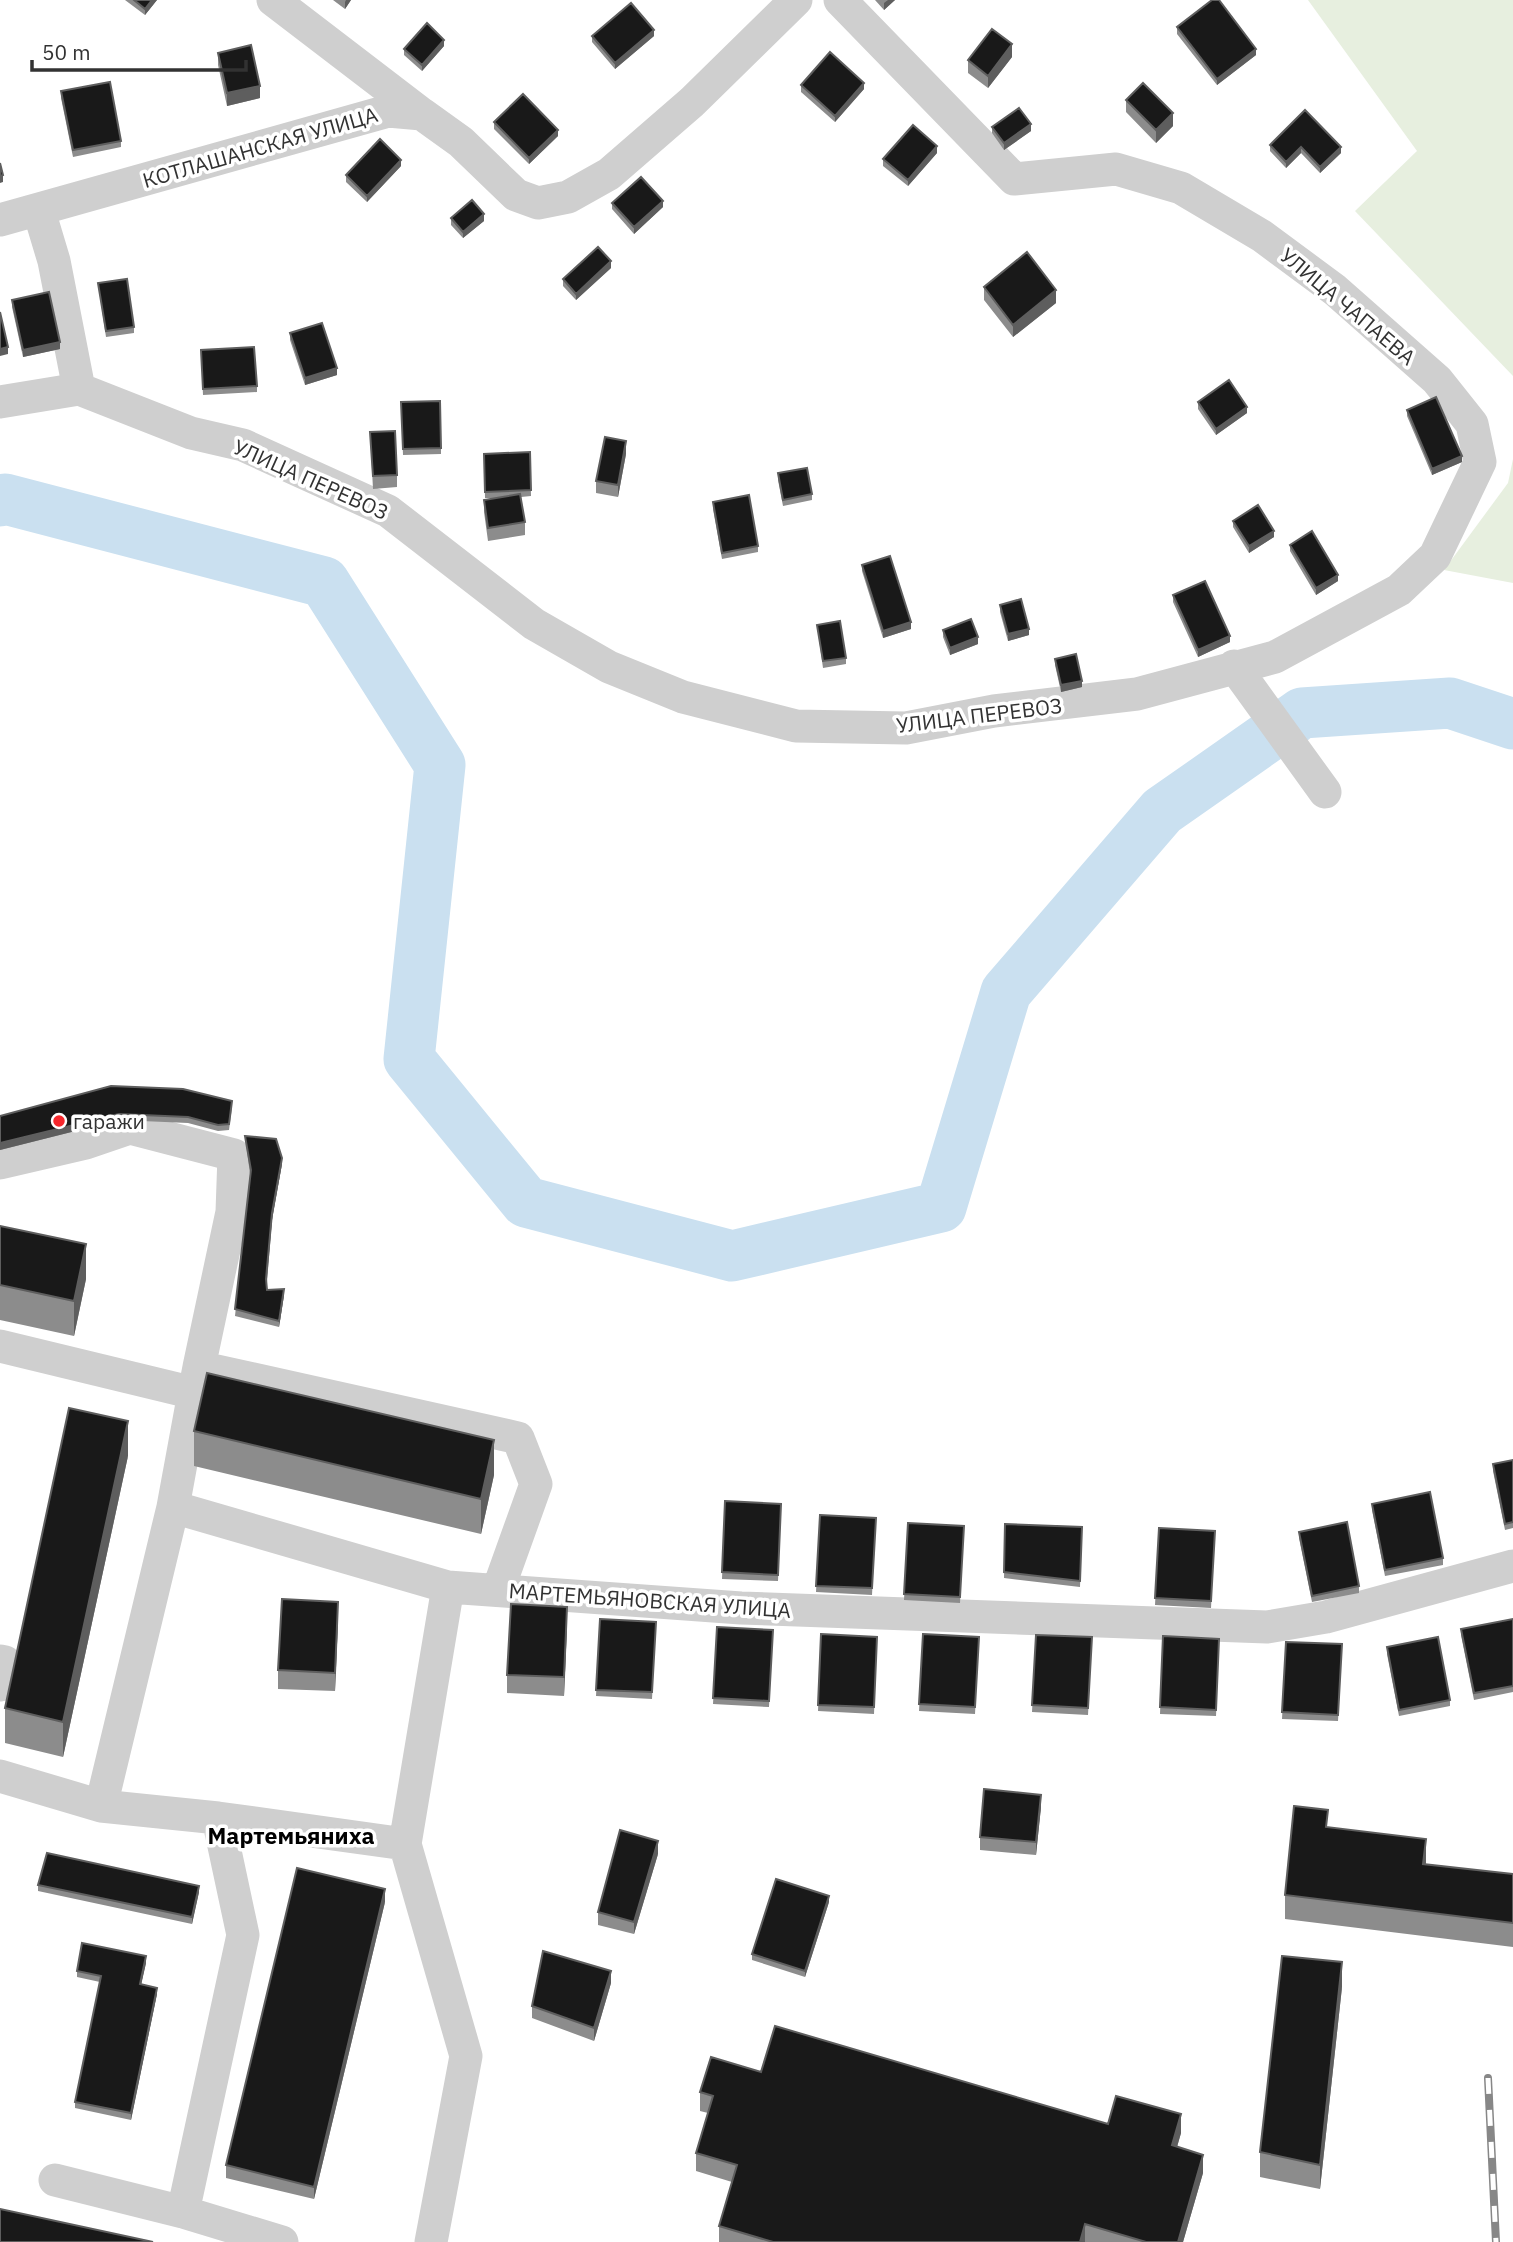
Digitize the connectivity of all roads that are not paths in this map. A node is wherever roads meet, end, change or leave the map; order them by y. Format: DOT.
graph roads {
  1 [pos="273,0"];
  2 [pos="796,0"];
  3 [pos="840,0"];
  4 [pos="422,114"];
  5 [pos="38,211"];
  6 [pos="0,220"];
  7 [pos="79,389"];
  8 [pos="0,402"];
  9 [pos="1465,495"];
  10 [pos="1242,676"];
  11 [pos="1325,792"];
  12 [pos="0,1163"];
  13 [pos="0,1346"];
  14 [pos="196,1380"];
  15 [pos="173,1507"];
  16 [pos="1513,1566"];
  17 [pos="449,1587"];
  18 [pos="498,1590"];
  19 [pos="0,1661"];
  20 [pos="0,1685"];
  21 [pos="0,1776"];
  22 [pos="101,1806"];
  23 [pos="218,1818"];
  24 [pos="405,1844"];
  25 [pos="55,2180"];
  26 [pos="183,2212"];
  27 [pos="282,2242"];
  28 [pos="431,2242"];
  1 -- 4 [label="street"];
  2 -- 4 [label="street"];
  3 -- 9 [label="street, УЛИЦА ЧАПАЕВА"];
  4 -- 5 [label="street, КОТЛАШАНСКАЯ УЛИЦА"];
  5 -- 6 [label="street, КОТЛАШАНСКАЯ УЛИЦА"];
  5 -- 7 [label="street"];
  7 -- 8 [label="street"];
  7 -- 10 [label="street, УЛИЦА ПЕРЕВОЗ"];
  9 -- 10 [label="street, УЛИЦА ПЕРЕВОЗ"];
  10 -- 11 [label="street"];
  12 -- 14 [label="street"];
  13 -- 14 [label="street"];
  14 -- 15 [label="street"];
  14 -- 18 [label="street"];
  15 -- 17 [label="street, МАРТЕМЬЯНОВСКАЯ УЛИЦА"];
  15 -- 22 [label="street"];
  16 -- 18 [label="street, МАРТЕМЬЯНОВСКАЯ УЛИЦА"];
  17 -- 18 [label="street, МАРТЕМЬЯНОВСКАЯ УЛИЦА"];
  17 -- 24 [label="street"];
  19 -- 20 [label="street"];
  21 -- 22 [label="street"];
  22 -- 23 [label="street"];
  23 -- 24 [label="street"];
  23 -- 26 [label="street"];
  24 -- 28 [label="street"];
  25 -- 26 [label="street"];
  26 -- 27 [label="street"];
}
